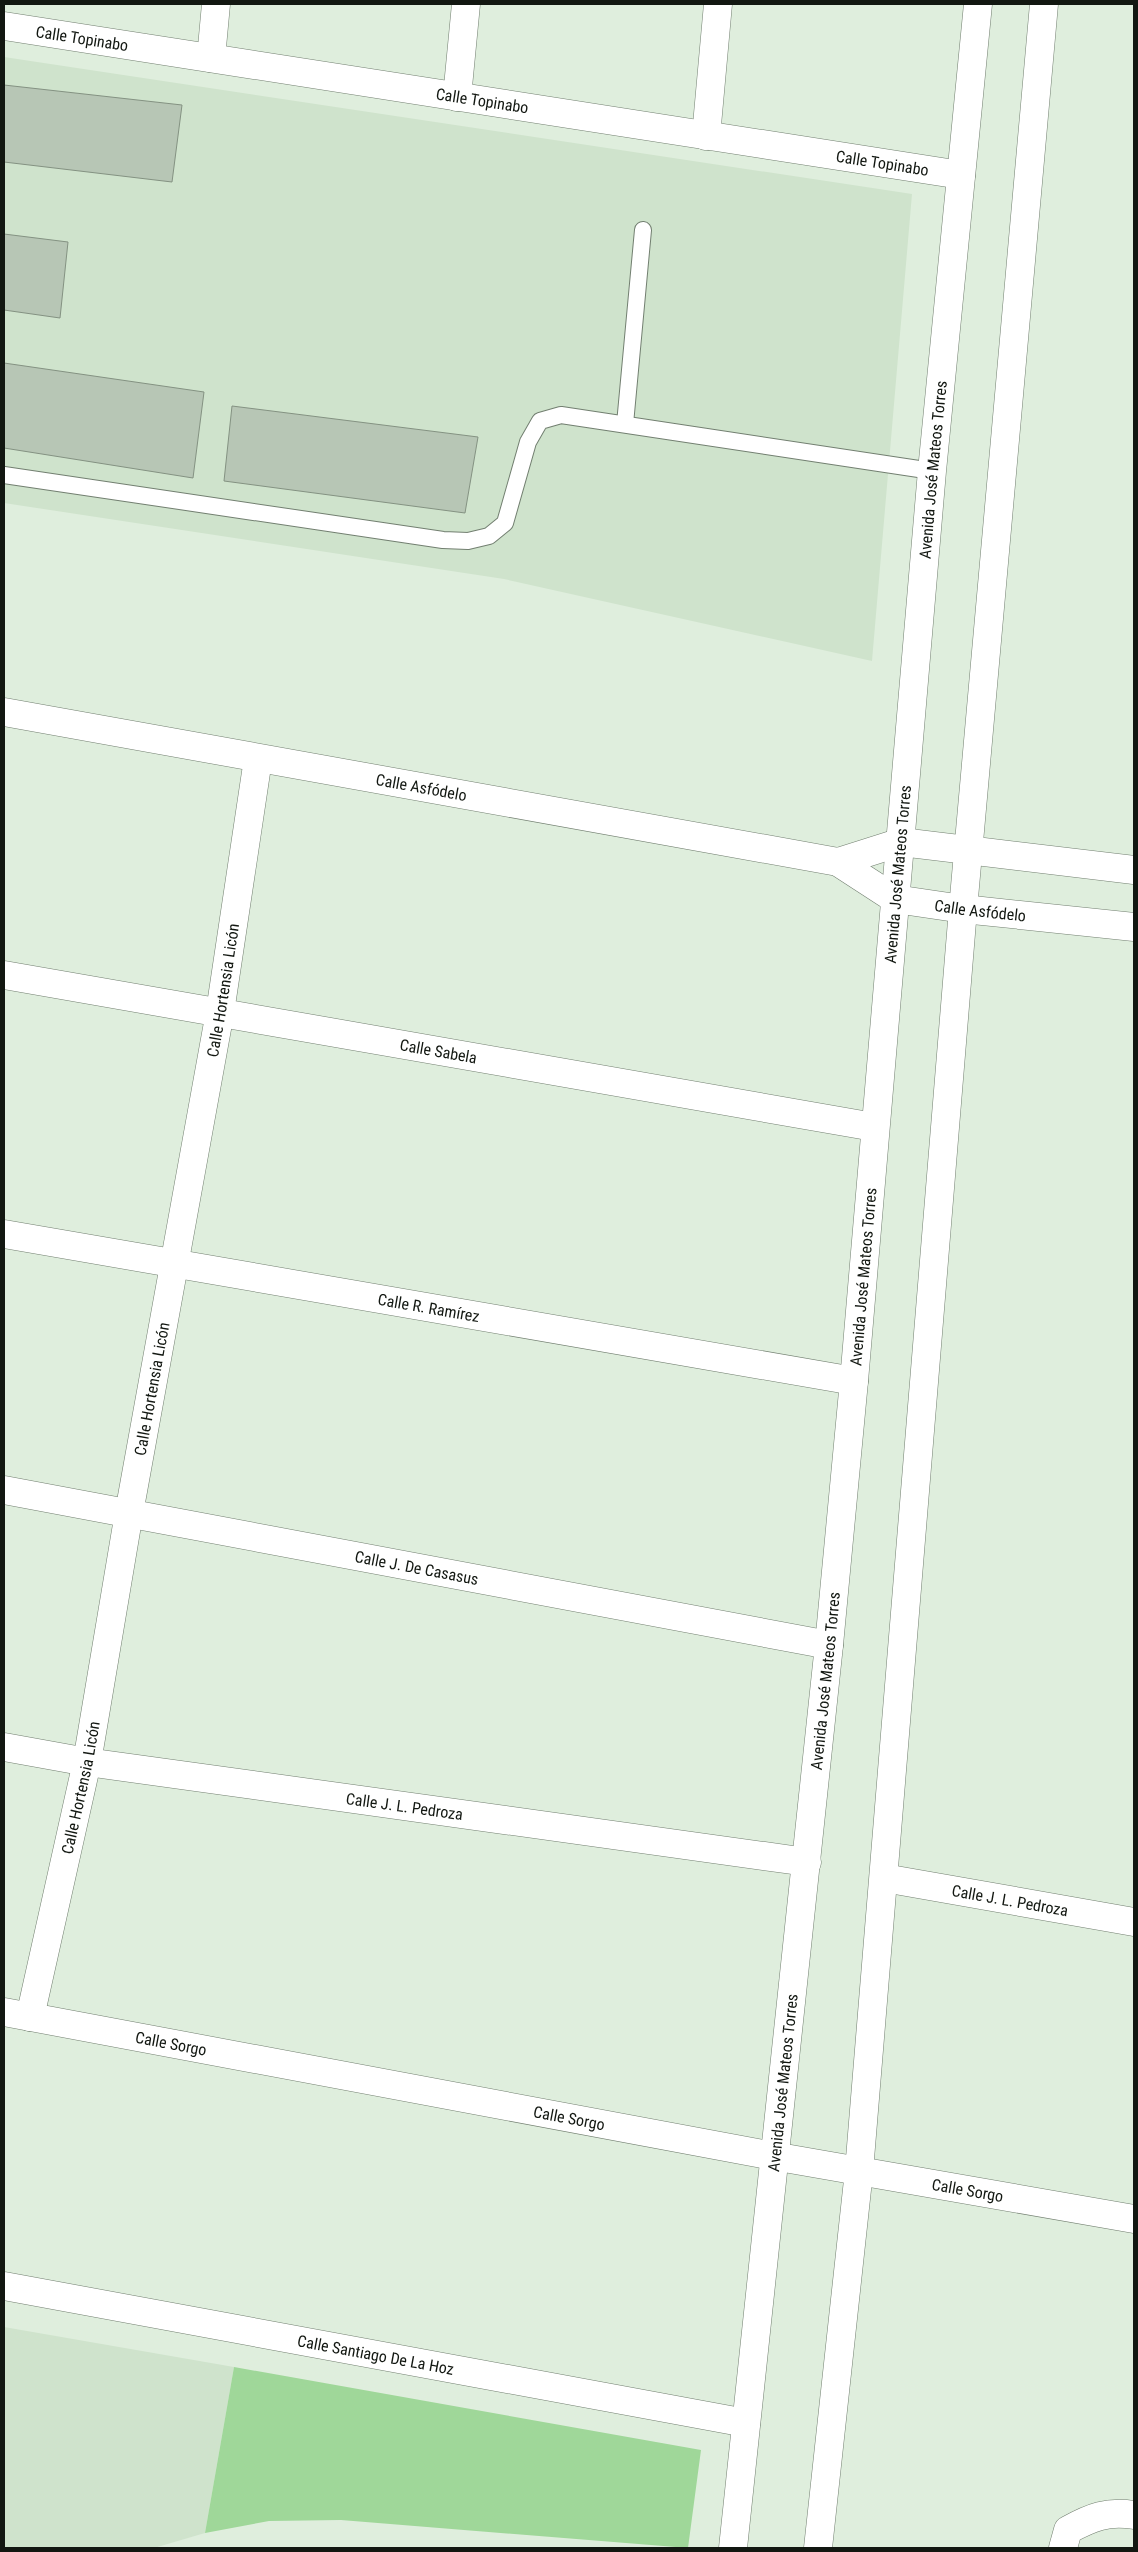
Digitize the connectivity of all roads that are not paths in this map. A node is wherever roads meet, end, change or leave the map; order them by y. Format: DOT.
graph roads {
  1 [pos="216,4"];
  2 [pos="466,4"];
  3 [pos="718,4"];
  4 [pos="978,4"];
  5 [pos="1044,4"];
  6 [pos="4,26"];
  7 [pos="211,58"];
  8 [pos="456,96"];
  9 [pos="706,136"];
  10 [pos="961,175"];
  11 [pos="643,230"];
  12 [pos="625,424"];
  13 [pos="932,470"];
  14 [pos="4,475"];
  15 [pos="4,712"];
  16 [pos="258,758"];
  17 [pos="901,842"];
  18 [pos="969,852"];
  19 [pos="838,862"];
  20 [pos="1134,870"];
  21 [pos="896,899"];
  22 [pos="963,909"];
  23 [pos="1134,927"];
  24 [pos="4,975"];
  25 [pos="220,1012"];
  26 [pos="874,1127"];
  27 [pos="4,1234"];
  28 [pos="176,1264"];
  29 [pos="854,1381"];
  30 [pos="4,1490"];
  31 [pos="129,1513"];
  32 [pos="829,1645"];
  33 [pos="4,1747"];
  34 [pos="87,1762"];
  35 [pos="807,1862"];
  36 [pos="884,1878"];
  37 [pos="1134,1922"];
  38 [pos="4,2012"];
  39 [pos="30,2017"];
  40 [pos="774,2156"];
  41 [pos="860,2171"];
  42 [pos="1134,2219"];
  43 [pos="4,2286"];
  44 [pos="746,2423"];
  45 [pos="1134,2515"];
  46 [pos="733,2548"];
  47 [pos="818,2548"];
  48 [pos="1063,2548"];
  1 -- 7 [label="street"];
  2 -- 8 [label="street"];
  3 -- 9 [label="street"];
  4 -- 10 [label="street, Avenida José Mateos Torres"];
  5 -- 18 [label="street"];
  6 -- 7 [label="street, Calle Topinabo"];
  7 -- 8 [label="street, Calle Topinabo"];
  8 -- 9 [label="street, Calle Topinabo"];
  9 -- 10 [label="street, Calle Topinabo"];
  10 -- 13 [label="street, Avenida José Mateos Torres"];
  11 -- 12 [label="lane"];
  12 -- 13 [label="lane"];
  12 -- 14 [label="lane"];
  13 -- 17 [label="street, Avenida José Mateos Torres"];
  15 -- 16 [label="street, Calle Asfódelo"];
  16 -- 19 [label="street, Calle Asfódelo"];
  16 -- 25 [label="street, Calle Hortensia Licón"];
  17 -- 18 [label="street, Calle Asfódelo"];
  17 -- 19 [label="street, Calle Asfódelo"];
  17 -- 21 [label="street, Avenida José Mateos Torres"];
  18 -- 20 [label="street, Calle Asfódelo"];
  18 -- 22 [label="street"];
  19 -- 21 [label="street, Calle Asfódelo"];
  21 -- 22 [label="street, Calle Asfódelo"];
  21 -- 26 [label="street, Avenida José Mateos Torres"];
  22 -- 23 [label="street, Calle Asfódelo"];
  22 -- 36 [label="street"];
  24 -- 25 [label="street, Calle Sabela"];
  25 -- 26 [label="street, Calle Sabela"];
  25 -- 28 [label="street, Calle Hortensia Licón"];
  26 -- 29 [label="street, Avenida José Mateos Torres"];
  27 -- 28 [label="street, Calle R. Ramírez"];
  28 -- 29 [label="street, Calle R. Ramírez"];
  28 -- 31 [label="street, Calle Hortensia Licón"];
  29 -- 32 [label="street, Avenida José Mateos Torres"];
  30 -- 31 [label="street, Calle J. De Casasus"];
  31 -- 32 [label="street, Calle J. De Casasus"];
  31 -- 34 [label="street, Calle Hortensia Licón"];
  32 -- 35 [label="street, Avenida José Mateos Torres"];
  33 -- 34 [label="street, Calle J. L. Pedroza"];
  34 -- 35 [label="street, Calle J. L. Pedroza"];
  34 -- 39 [label="street, Calle Hortensia Licón"];
  35 -- 40 [label="street, Avenida José Mateos Torres"];
  36 -- 37 [label="street, Calle J. L. Pedroza"];
  36 -- 41 [label="street"];
  38 -- 39 [label="street, Calle Sorgo"];
  39 -- 40 [label="street, Calle Sorgo"];
  40 -- 41 [label="street, Calle Sorgo"];
  40 -- 44 [label="street, Avenida José Mateos Torres"];
  41 -- 42 [label="street, Calle Sorgo"];
  41 -- 47 [label="street"];
  43 -- 44 [label="street, Calle Santiago De La Hoz"];
  44 -- 46 [label="street, Avenida José Mateos Torres"];
  45 -- 48 [label="street"];
}
